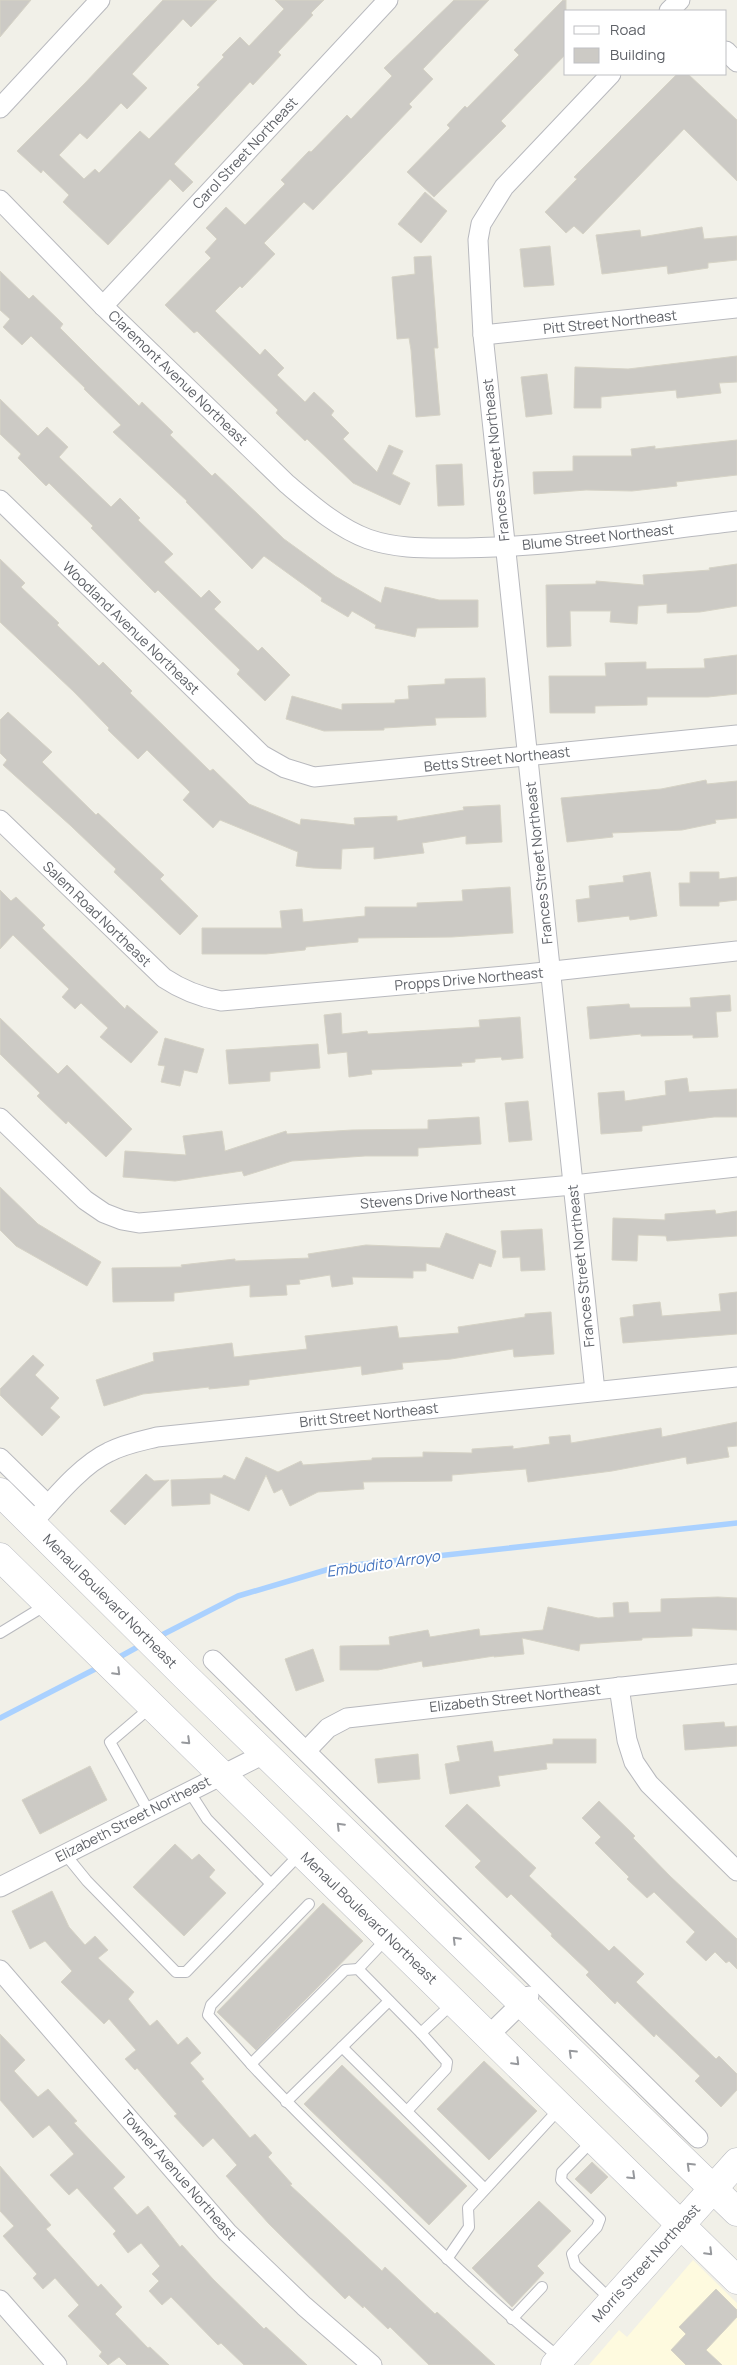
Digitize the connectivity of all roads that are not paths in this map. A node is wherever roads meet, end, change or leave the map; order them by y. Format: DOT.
graph roads {
  1 [pos="100,0"];
  2 [pos="388,0"];
  3 [pos="727,52"];
  4 [pos="737,62"];
  5 [pos="610,75"];
  6 [pos="0,108"];
  7 [pos="0,200"];
  8 [pos="102,306"];
  9 [pos="737,308"];
  10 [pos="483,335"];
  11 [pos="0,500"];
  12 [pos="737,521"];
  13 [pos="369,540"];
  14 [pos="504,547"];
  15 [pos="737,735"];
  16 [pos="262,755"];
  17 [pos="528,756"];
  18 [pos="0,820"];
  19 [pos="737,952"];
  20 [pos="550,971"];
  21 [pos="201,997"];
  22 [pos="0,1118"];
  23 [pos="737,1167"];
  24 [pos="573,1185"];
  25 [pos="737,1377"];
  26 [pos="595,1391"];
  27 [pos="0,1458"];
  28 [pos="0,1492"];
  29 [pos="40,1514"];
  30 [pos="0,1557"];
  31 [pos="48,1604"];
  32 [pos="0,1633"];
  33 [pos="213,1660"];
  34 [pos="737,1674"];
  35 [pos="619,1687"];
  36 [pos="152,1706"];
  37 [pos="306,1751"];
  38 [pos="266,1752"];
  39 [pos="222,1774"];
  40 [pos="189,1791"];
  41 [pos="149,1812"];
  42 [pos="301,1852"];
  43 [pos="65,1854"];
  44 [pos="737,1871"];
  45 [pos="271,1884"];
  46 [pos="0,1887"];
  47 [pos="309,1904"];
  48 [pos="388,1936"];
  49 [pos="0,1970"];
  50 [pos="358,1970"];
  51 [pos="539,1983"];
  52 [pos="389,2001"];
  53 [pos="455,2002"];
  54 [pos="522,2005"];
  55 [pos="421,2033"];
  56 [pos="489,2035"];
  57 [pos="342,2047"];
  58 [pos="250,2064"];
  59 [pos="286,2102"];
  60 [pos="561,2106"];
  61 [pos="407,2111"];
  62 [pos="594,2138"];
  63 [pos="698,2138"];
  64 [pos="737,2162"];
  65 [pos="713,2188"];
  66 [pos="485,2190"];
  67 [pos="737,2212"];
  68 [pos="681,2224"];
  69 [pos="447,2259"];
  70 [pos="737,2280"];
  71 [pos="542,2287"];
  72 [pos="612,2301"];
  73 [pos="2,2305"];
  74 [pos="512,2319"];
  75 [pos="558,2362"];
  76 [pos="57,2365"];
  77 [pos="372,2365"];
  1 -- 6 [label="street"];
  2 -- 8 [label="street, Carol Street Northeast"];
  3 -- 4 [label="street"];
  5 -- 10 [label="street, Frances Street Northeast"];
  7 -- 8 [label="street, Claremont Avenue Northeast"];
  8 -- 13 [label="street, Claremont Avenue Northeast"];
  9 -- 10 [label="street, Pitt Street Northeast"];
  10 -- 14 [label="street, Frances Street Northeast"];
  11 -- 16 [label="street, Woodland Avenue Northeast"];
  12 -- 14 [label="street, Blume Street Northeast"];
  13 -- 14 [label="street, Blume Street Northeast"];
  14 -- 17 [label="street, Frances Street Northeast"];
  15 -- 17 [label="street, Betts Street Northeast"];
  16 -- 17 [label="street, Betts Street Northeast"];
  17 -- 20 [label="street, Frances Street Northeast"];
  18 -- 21 [label="street, Salem Road Northeast"];
  19 -- 20 [label="street, Propps Drive Northeast"];
  20 -- 21 [label="street, Propps Drive Northeast"];
  20 -- 24 [label="street, Frances Street Northeast"];
  22 -- 24 [label="street, Stevens Drive Northeast"];
  23 -- 24 [label="street, Stevens Drive Northeast"];
  24 -- 26 [label="street, Frances Street Northeast"];
  25 -- 26 [label="street, Britt Street Northeast"];
  26 -- 29 [label="street, Britt Street Northeast"];
  27 -- 29 [label="street"];
  28 -- 29 [label="main road, Menaul Boulevard Northeast"];
  29 -- 38 [label="main road, Menaul Boulevard Northeast"];
  30 -- 31 [label="main road, Menaul Boulevard Northeast"];
  31 -- 32 [label="lane"];
  31 -- 36 [label="main road, Menaul Boulevard Northeast, one-way"];
  33 -- 37 [label="street"];
  34 -- 35 [label="street, Elizabeth Street Northeast"];
  35 -- 37 [label="street, Elizabeth Street Northeast"];
  35 -- 44 [label="street"];
  36 -- 39 [label="main road, Menaul Boulevard Northeast, one-way"];
  36 -- 41 [label="lane"];
  37 -- 51 [label="street"];
  38 -- 39 [label="street, Elizabeth Street Northeast"];
  54 -- 38 [label="main road, Menaul Boulevard Northeast, one-way"];
  39 -- 40 [label="street, Elizabeth Street Northeast"];
  39 -- 42 [label="main road, Menaul Boulevard Northeast"];
  40 -- 41 [label="street, Elizabeth Street Northeast"];
  40 -- 45 [label="lane"];
  41 -- 43 [label="street, Elizabeth Street Northeast"];
  42 -- 45 [label="lane"];
  42 -- 48 [label="main road, Menaul Boulevard Northeast"];
  43 -- 45 [label="lane"];
  43 -- 46 [label="street, Elizabeth Street Northeast"];
  47 -- 58 [label="lane"];
  48 -- 50 [label="lane"];
  48 -- 53 [label="main road, Menaul Boulevard Northeast"];
  49 -- 77 [label="street, Towner Avenue Northeast"];
  50 -- 52 [label="lane"];
  50 -- 58 [label="lane"];
  51 -- 54 [label="street"];
  51 -- 63 [label="street"];
  52 -- 55 [label="lane"];
  52 -- 57 [label="lane"];
  53 -- 55 [label="lane"];
  53 -- 56 [label="main road, Menaul Boulevard Northeast"];
  54 -- 56 [label="street"];
  65 -- 54 [label="main road, Menaul Boulevard Northeast, one-way"];
  55 -- 61 [label="lane"];
  56 -- 60 [label="main road, Menaul Boulevard Northeast, one-way"];
  57 -- 59 [label="lane"];
  57 -- 61 [label="lane"];
  58 -- 59 [label="lane"];
  59 -- 69 [label="lane"];
  60 -- 62 [label="main road, Menaul Boulevard Northeast"];
  60 -- 66 [label="lane"];
  61 -- 66 [label="lane"];
  62 -- 68 [label="main road, Menaul Boulevard Northeast, one-way"];
  62 -- 72 [label="lane"];
  64 -- 65 [label="main road, Morris Street Northeast"];
  65 -- 67 [label="main road, Menaul Boulevard Northeast"];
  65 -- 68 [label="main road, Morris Street Northeast"];
  66 -- 69 [label="lane"];
  68 -- 70 [label="main road, Menaul Boulevard Northeast, one-way"];
  68 -- 72 [label="main road, Morris Street Northeast"];
  69 -- 74 [label="lane"];
  71 -- 74 [label="lane"];
  72 -- 75 [label="main road, Morris Street Northeast"];
  73 -- 76 [label="street"];
  74 -- 75 [label="lane"];
}
